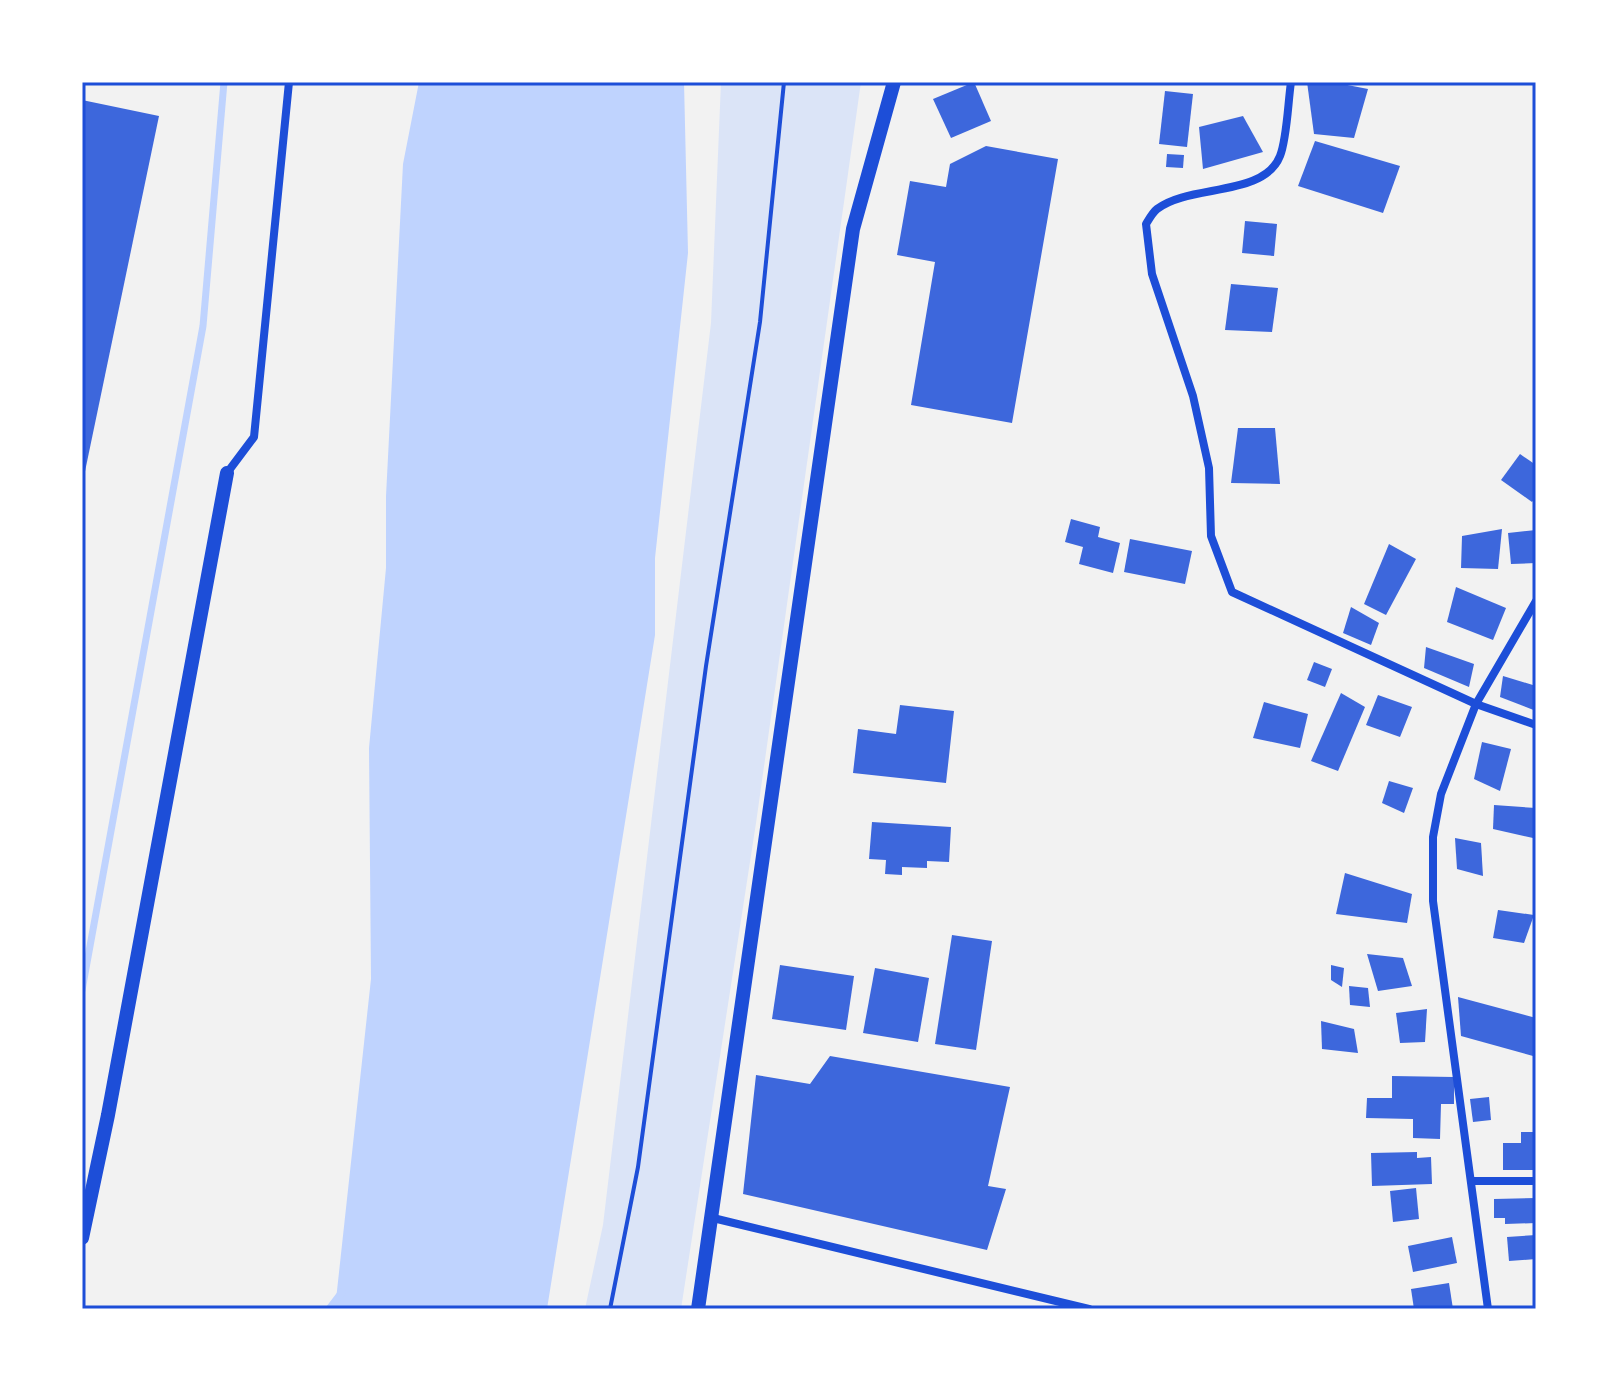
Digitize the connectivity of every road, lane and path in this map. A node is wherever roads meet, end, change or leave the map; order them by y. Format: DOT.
graph roads {
  1 [pos="289,82"];
  2 [pos="784,82"];
  3 [pos="894,82"];
  4 [pos="1291,82"];
  5 [pos="227,473"];
  6 [pos="1536,601"];
  7 [pos="1476,704"];
  8 [pos="1536,725"];
  9 [pos="1471,1181"];
  10 [pos="1536,1181"];
  11 [pos="713,1218"];
  12 [pos="82,1238"];
  13 [pos="610,1309"];
  14 [pos="698,1309"];
  15 [pos="1089,1309"];
  16 [pos="1488,1309"];
  1 -- 5 [label="street"];
  2 -- 13 [label="path"];
  3 -- 11 [label="street"];
  4 -- 7 [label="street"];
  5 -- 12 [label="street"];
  6 -- 7 [label="street"];
  7 -- 8 [label="street"];
  7 -- 9 [label="street"];
  9 -- 10 [label="street"];
  9 -- 16 [label="street"];
  11 -- 14 [label="street"];
  11 -- 15 [label="street"];
}
